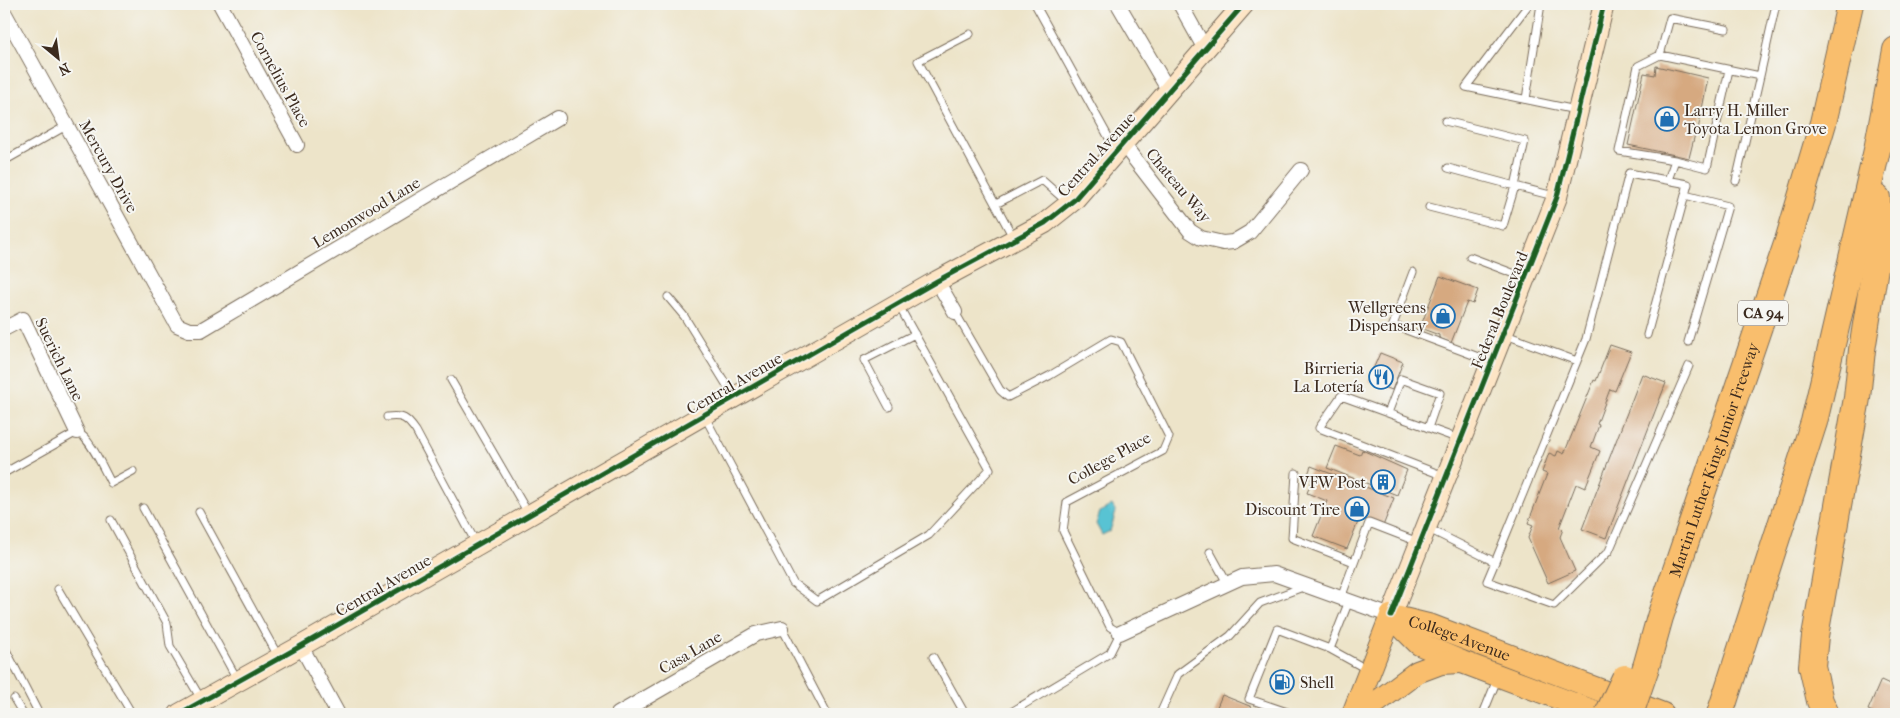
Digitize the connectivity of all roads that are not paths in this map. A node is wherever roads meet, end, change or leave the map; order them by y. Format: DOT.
graph roads {
  1 [pos="220,4"];
  2 [pos="1035,4"];
  3 [pos="1118,4"];
  4 [pos="1180,4"];
  5 [pos="1244,4"];
  6 [pos="1529,4"];
  7 [pos="1541,4"];
  8 [pos="1604,4"];
  9 [pos="1774,4"];
  10 [pos="1850,4"];
  11 [pos="4,12"];
  12 [pos="1726,29"];
  13 [pos="970,34"];
  14 [pos="1205,49"];
  15 [pos="1896,50"];
  16 [pos="1660,54"];
  17 [pos="1729,70"];
  18 [pos="1760,76"];
  19 [pos="1169,90"];
  20 [pos="1526,99"];
  21 [pos="1579,110"];
  22 [pos="558,118"];
  23 [pos="1445,121"];
  24 [pos="66,126"];
  25 [pos="297,145"];
  26 [pos="1119,148"];
  27 [pos="1877,150"];
  28 [pos="1675,160"];
  29 [pos="4,161"];
  30 [pos="1448,168"];
  31 [pos="1301,170"];
  32 [pos="1668,180"];
  33 [pos="1736,181"];
  34 [pos="1516,186"];
  35 [pos="1685,195"];
  36 [pos="1557,197"];
  37 [pos="996,204"];
  38 [pos="1069,204"];
  39 [pos="1429,207"];
  40 [pos="1015,239"];
  41 [pos="1470,257"];
  42 [pos="1413,272"];
  43 [pos="1526,278"];
  44 [pos="937,281"];
  45 [pos="668,297"];
  46 [pos="898,303"];
  47 [pos="955,312"];
  48 [pos="4,330"];
  49 [pos="189,330"];
  50 [pos="915,334"];
  51 [pos="1503,334"];
  52 [pos="1648,334"];
  53 [pos="1688,342"];
  54 [pos="1577,361"];
  55 [pos="1492,362"];
  56 [pos="1689,366"];
  57 [pos="451,380"];
  58 [pos="734,397"];
  59 [pos="889,407"];
  60 [pos="1388,413"];
  61 [pos="704,415"];
  62 [pos="387,417"];
  63 [pos="1428,428"];
  64 [pos="77,432"];
  65 [pos="1461,440"];
  66 [pos="133,471"];
  67 [pos="4,473"];
  68 [pos="1296,473"];
  69 [pos="1447,477"];
  70 [pos="143,508"];
  71 [pos="199,512"];
  72 [pos="530,515"];
  73 [pos="111,520"];
  74 [pos="1423,535"];
  75 [pos="477,545"];
  76 [pos="1210,552"];
  77 [pos="1354,562"];
  78 [pos="1495,562"];
  79 [pos="1227,583"];
  80 [pos="1305,586"];
  81 [pos="58,589"];
  82 [pos="1345,600"];
  83 [pos="1391,616"];
  84 [pos="782,628"];
  85 [pos="1120,632"];
  86 [pos="4,646"];
  87 [pos="301,646"];
  88 [pos="1330,650"];
  89 [pos="933,657"];
  90 [pos="279,658"];
  91 [pos="1462,662"];
  92 [pos="1370,671"];
  93 [pos="1636,672"];
  94 [pos="1498,676"];
  95 [pos="238,682"];
  96 [pos="14,699"];
  97 [pos="1719,700"];
  98 [pos="202,701"];
  99 [pos="23,714"];
  100 [pos="39,714"];
  101 [pos="132,714"];
  102 [pos="179,714"];
  103 [pos="338,714"];
  104 [pos="618,714"];
  105 [pos="827,714"];
  106 [pos="965,714"];
  107 [pos="1008,714"];
  108 [pos="1160,714"];
  109 [pos="1293,714"];
  110 [pos="1353,714"];
  111 [pos="1361,714"];
  112 [pos="1483,714"];
  113 [pos="1601,714"];
  114 [pos="1608,714"];
  115 [pos="1630,714"];
  116 [pos="1663,714"];
  117 [pos="1701,714"];
  118 [pos="1826,714"];
  1 -- 25 [label="street, Cornelius Place"];
  2 -- 26 [label="lane"];
  3 -- 19 [label="street"];
  4 -- 14 [label="street"];
  5 -- 14 [label="street, Central Avenue"];
  6 -- 20 [label="lane"];
  7 -- 20 [label="lane"];
  8 -- 21 [label="street, Federal Boulevard"];
  9 -- 18 [label="lane"];
  10 -- 93 [label="highway, Martin Luther King Junior Freeway / CA 94"];
  11 -- 24 [label="street, Mercury Drive"];
  12 -- 16 [label="lane"];
  13 -- 37 [label="lane"];
  14 -- 19 [label="street, Central Avenue"];
  15 -- 27 [label="highway"];
  16 -- 17 [label="lane"];
  16 -- 28 [label="lane"];
  17 -- 18 [label="lane"];
  17 -- 28 [label="lane"];
  18 -- 33 [label="lane"];
  19 -- 26 [label="street, Central Avenue"];
  20 -- 21 [label="lane"];
  21 -- 36 [label="street, Federal Boulevard"];
  22 -- 49 [label="street, Lemonwood Lane"];
  23 -- 34 [label="lane"];
  24 -- 29 [label="lane"];
  24 -- 49 [label="street, Mercury Drive"];
  26 -- 31 [label="street, Chateau Way"];
  26 -- 38 [label="street, Central Avenue"];
  27 -- 97 [label="highway"];
  27 -- 118 [label="highway"];
  28 -- 32 [label="lane"];
  30 -- 34 [label="lane"];
  32 -- 35 [label="lane"];
  32 -- 54 [label="lane"];
  34 -- 36 [label="lane"];
  34 -- 39 [label="lane"];
  35 -- 52 [label="lane"];
  35 -- 53 [label="lane"];
  36 -- 43 [label="street, Federal Boulevard"];
  37 -- 38 [label="lane"];
  37 -- 40 [label="lane"];
  38 -- 40 [label="street, Central Avenue"];
  40 -- 44 [label="street, Central Avenue"];
  41 -- 43 [label="lane"];
  42 -- 55 [label="lane"];
  43 -- 51 [label="street, Federal Boulevard"];
  44 -- 46 [label="street, Central Avenue"];
  44 -- 47 [label="street, College Place"];
  45 -- 58 [label="lane"];
  46 -- 50 [label="lane"];
  46 -- 58 [label="street, Central Avenue"];
  47 -- 85 [label="lane, College Place"];
  48 -- 64 [label="street, Suerich Lane"];
  50 -- 59 [label="lane"];
  50 -- 61 [label="lane"];
  51 -- 54 [label="lane"];
  51 -- 55 [label="street, Federal Boulevard"];
  54 -- 78 [label="lane"];
  55 -- 65 [label="street, Federal Boulevard"];
  56 -- 78 [label="lane"];
  57 -- 72 [label="lane"];
  58 -- 61 [label="street, Central Avenue"];
  60 -- 63 [label="lane"];
  60 -- 63 [label="lane"];
  60 -- 69 [label="lane"];
  61 -- 72 [label="street, Central Avenue"];
  62 -- 75 [label="lane"];
  63 -- 65 [label="lane"];
  64 -- 66 [label="lane"];
  64 -- 67 [label="lane"];
  65 -- 69 [label="street, Federal Boulevard"];
  68 -- 77 [label="lane"];
  69 -- 74 [label="street, Federal Boulevard"];
  70 -- 95 [label="lane"];
  71 -- 90 [label="lane"];
  72 -- 75 [label="street, Central Avenue"];
  73 -- 98 [label="lane"];
  74 -- 77 [label="lane"];
  74 -- 78 [label="lane"];
  74 -- 83 [label="street, Federal Boulevard"];
  75 -- 87 [label="street, Central Avenue"];
  76 -- 79 [label="lane"];
  77 -- 82 [label="lane"];
  79 -- 80 [label="street"];
  79 -- 85 [label="street"];
  80 -- 82 [label="street"];
  80 -- 108 [label="lane"];
  81 -- 101 [label="lane"];
  82 -- 83 [label="street"];
  82 -- 88 [label="lane"];
  83 -- 91 [label="main road, College Avenue"];
  83 -- 92 [label="main road, Federal Boulevard"];
  83 -- 116 [label="main road, College Avenue"];
  84 -- 104 [label="street, Casa Lane"];
  84 -- 105 [label="lane"];
  85 -- 107 [label="lane"];
  86 -- 100 [label="lane"];
  87 -- 90 [label="street, Central Avenue"];
  87 -- 103 [label="street"];
  88 -- 92 [label="lane"];
  88 -- 109 [label="lane"];
  89 -- 106 [label="lane"];
  90 -- 95 [label="street, Central Avenue"];
  91 -- 94 [label="main road, College Avenue"];
  91 -- 111 [label="main road"];
  92 -- 110 [label="main road, Federal Boulevard"];
  93 -- 114 [label="highway, bridge"];
  93 -- 115 [label="highway, Martin Luther King Junior Freeway / CA 94, bridge"];
  94 -- 112 [label="lane"];
  94 -- 113 [label="main road, College Avenue"];
  95 -- 98 [label="street, Central Avenue"];
  96 -- 99 [label="lane"];
  97 -- 117 [label="highway"];
  98 -- 102 [label="street, Central Avenue"];
}
